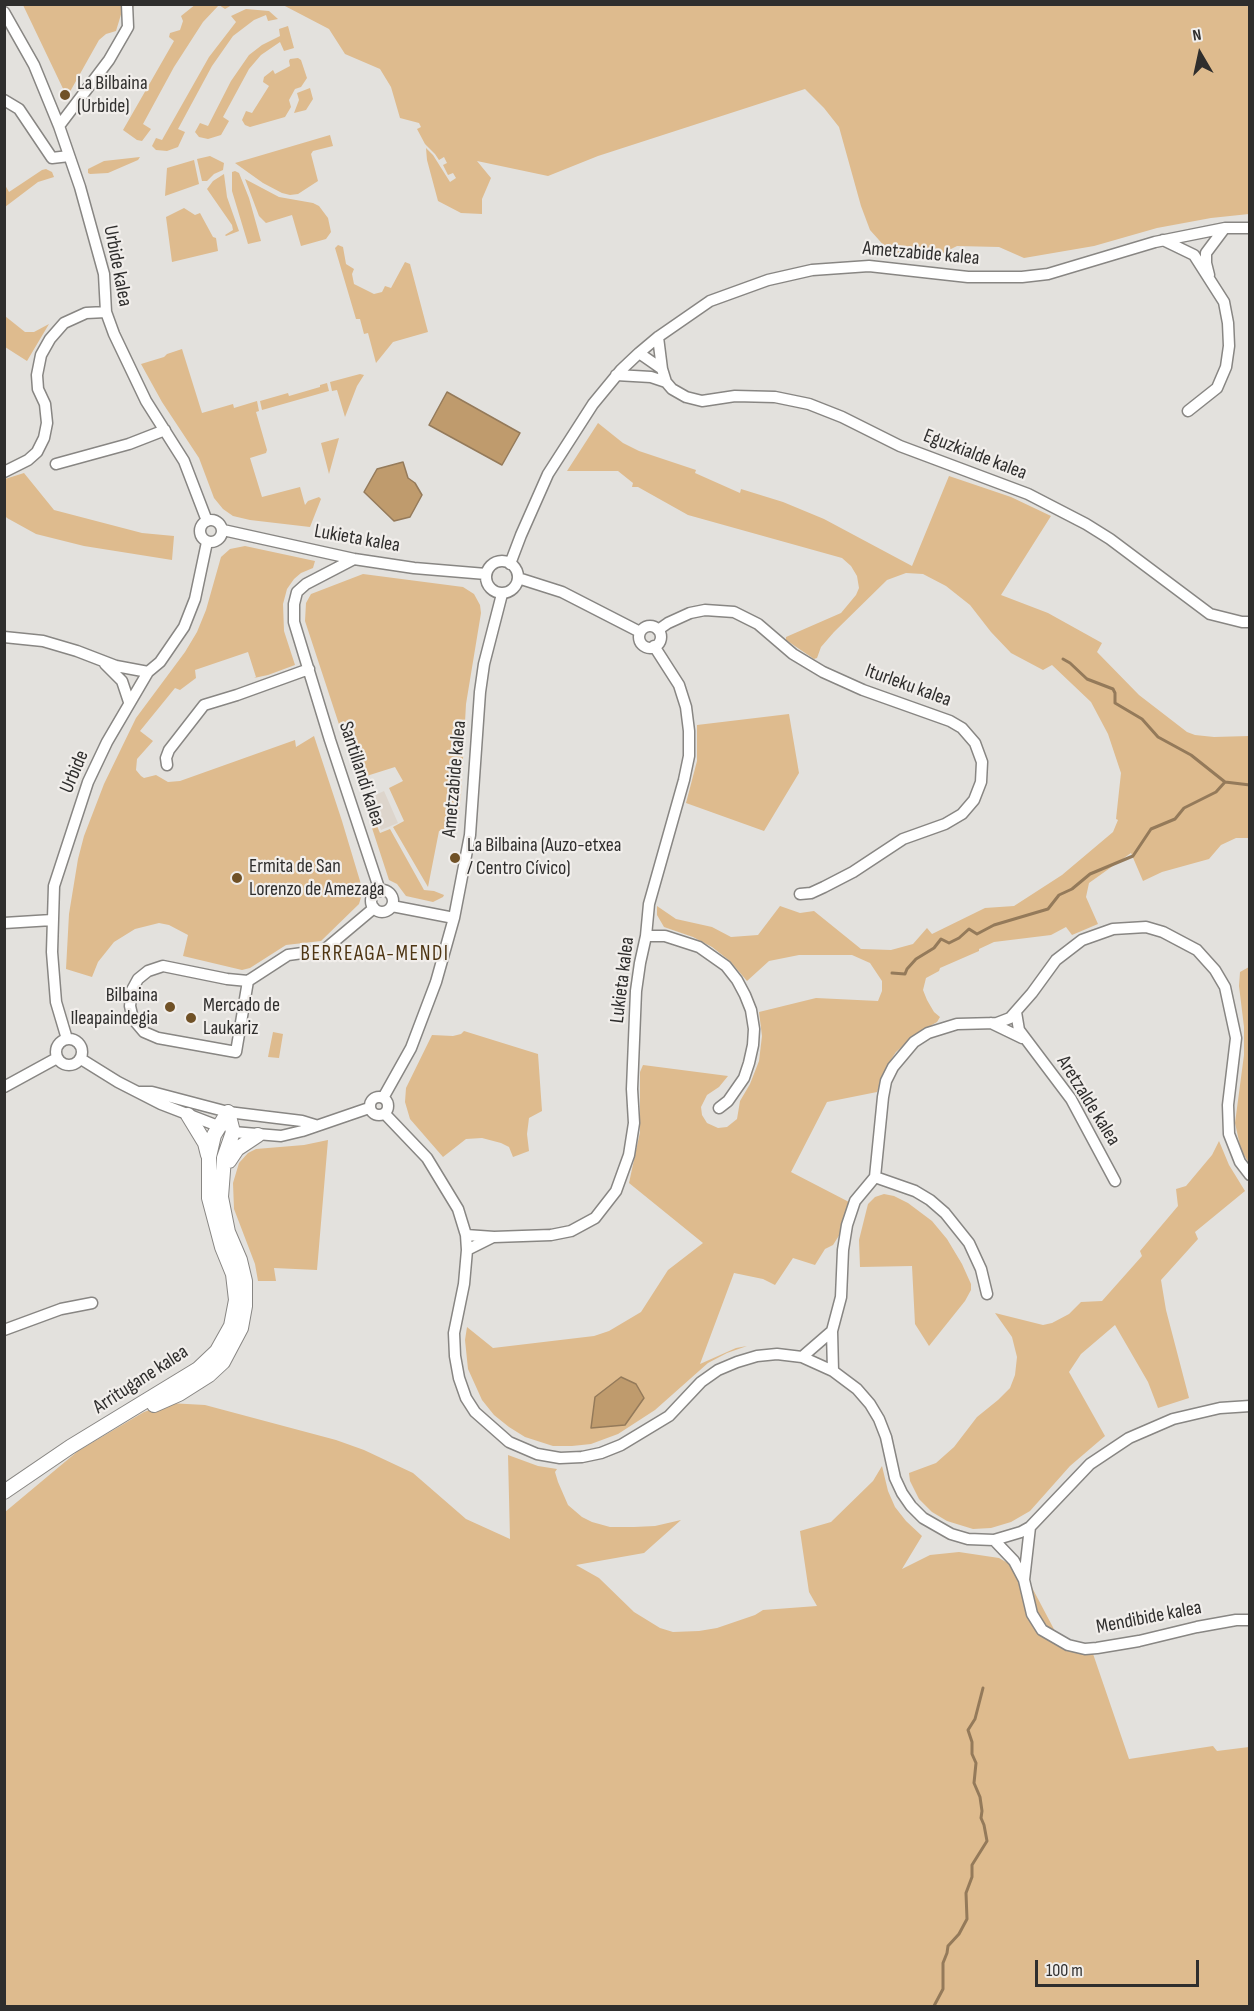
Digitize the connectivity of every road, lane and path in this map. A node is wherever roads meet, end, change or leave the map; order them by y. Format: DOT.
graph roads {
  1 [pos="127,4"];
  2 [pos="6,17"];
  3 [pos="4,100"];
  4 [pos="59,126"];
  5 [pos="69,156"];
  6 [pos="1224,228"];
  7 [pos="1250,228"];
  8 [pos="1195,234"];
  9 [pos="1162,240"];
  10 [pos="1200,254"];
  11 [pos="106,312"];
  12 [pos="658,337"];
  13 [pos="639,353"];
  14 [pos="662,369"];
  15 [pos="616,375"];
  16 [pos="651,377"];
  17 [pos="666,382"];
  18 [pos="1188,411"];
  19 [pos="165,430"];
  20 [pos="56,464"];
  21 [pos="4,472"];
  22 [pos="207,521"];
  23 [pos="223,530"];
  24 [pos="207,542"];
  25 [pos="354,559"];
  26 [pos="510,564"];
  27 [pos="486,574"];
  28 [pos="518,578"];
  29 [pos="502,594"];
  30 [pos="1250,622"];
  31 [pos="658,630"];
  32 [pos="640,632"];
  33 [pos="4,637"];
  34 [pos="654,646"];
  35 [pos="100,660"];
  36 [pos="309,669"];
  37 [pos="132,670"];
  38 [pos="148,672"];
  39 [pos="122,681"];
  40 [pos="139,686"];
  41 [pos="129,702"];
  42 [pos="167,765"];
  43 [pos="380,891"];
  44 [pos="800,894"];
  45 [pos="392,906"];
  46 [pos="374,908"];
  47 [pos="454,918"];
  48 [pos="52,920"];
  49 [pos="4,923"];
  50 [pos="646,936"];
  51 [pos="248,981"];
  52 [pos="1016,1012"];
  53 [pos="990,1023"];
  54 [pos="67,1038"];
  55 [pos="1028,1042"];
  56 [pos="57,1058"];
  57 [pos="81,1059"];
  58 [pos="4,1087"];
  59 [pos="140,1092"];
  60 [pos="382,1098"];
  61 [pos="369,1108"];
  62 [pos="719,1108"];
  63 [pos="228,1112"];
  64 [pos="384,1114"];
  65 [pos="188,1115"];
  66 [pos="315,1125"];
  67 [pos="218,1126"];
  68 [pos="233,1132"];
  69 [pos="258,1135"];
  70 [pos="209,1157"];
  71 [pos="223,1174"];
  72 [pos="1250,1175"];
  73 [pos="875,1177"];
  74 [pos="1115,1181"];
  75 [pos="466,1235"];
  76 [pos="494,1237"];
  77 [pos="467,1251"];
  78 [pos="987,1294"];
  79 [pos="92,1303"];
  80 [pos="4,1330"];
  81 [pos="832,1331"];
  82 [pos="802,1357"];
  83 [pos="833,1371"];
  84 [pos="1250,1406"];
  85 [pos="95,1433"];
  86 [pos="5,1490"];
  87 [pos="1030,1527"];
  88 [pos="994,1540"];
  89 [pos="1024,1580"];
  90 [pos="1250,1620"];
  1 -- 4 [label="street"];
  2 -- 4 [label="street, Urbide kalea"];
  3 -- 5 [label="street"];
  4 -- 5 [label="street, Urbide kalea"];
  5 -- 11 [label="street, Urbide kalea"];
  6 -- 7 [label="street, Ametzabide kalea"];
  6 -- 8 [label="street, Ametzabide kalea"];
  6 -- 10 [label="street"];
  8 -- 9 [label="street, Ametzabide kalea"];
  8 -- 10 [label="street"];
  9 -- 10 [label="street"];
  9 -- 12 [label="street, Ametzabide kalea"];
  10 -- 18 [label="street"];
  11 -- 19 [label="street, Urbide kalea"];
  11 -- 21 [label="street"];
  12 -- 13 [label="street, Ametzabide kalea"];
  12 -- 14 [label="street"];
  13 -- 14 [label="street"];
  13 -- 15 [label="street, Ametzabide kalea"];
  13 -- 16 [label="street"];
  14 -- 17 [label="street"];
  15 -- 16 [label="street, Eguzkialde kalea"];
  15 -- 26 [label="street, Ametzabide kalea"];
  16 -- 17 [label="street, Eguzkialde kalea"];
  17 -- 30 [label="street, Eguzkialde kalea"];
  19 -- 20 [label="street"];
  19 -- 22 [label="street, Urbide kalea"];
  22 -- 23 [label="street"];
  22 -- 24 [label="street"];
  23 -- 24 [label="street"];
  23 -- 25 [label="street, Lukieta kalea"];
  24 -- 38 [label="street, Urbide"];
  25 -- 27 [label="street, Lukieta kalea"];
  25 -- 36 [label="street, Santillandi kalea"];
  26 -- 27 [label="street"];
  26 -- 28 [label="street"];
  27 -- 29 [label="street"];
  28 -- 29 [label="street"];
  28 -- 32 [label="street"];
  29 -- 47 [label="street, Ametzabide kalea"];
  31 -- 32 [label="street"];
  31 -- 34 [label="street"];
  31 -- 44 [label="street, Iturleku kalea"];
  32 -- 34 [label="street"];
  33 -- 35 [label="street"];
  34 -- 50 [label="street, Lukieta kalea"];
  35 -- 37 [label="street"];
  35 -- 39 [label="street"];
  36 -- 42 [label="street"];
  36 -- 43 [label="street, Santillandi kalea"];
  37 -- 38 [label="street"];
  37 -- 40 [label="street"];
  38 -- 40 [label="street, Urbide"];
  39 -- 40 [label="street"];
  39 -- 41 [label="street"];
  40 -- 41 [label="street, Urbide"];
  41 -- 48 [label="street, Urbide"];
  43 -- 45 [label="street"];
  43 -- 46 [label="street"];
  45 -- 46 [label="street"];
  45 -- 47 [label="street"];
  46 -- 51 [label="street"];
  47 -- 60 [label="street, Ametzabide kalea"];
  48 -- 49 [label="street"];
  48 -- 54 [label="street, Urbide"];
  50 -- 62 [label="street"];
  50 -- 76 [label="street, Lukieta kalea"];
  51 -- 51 [label="street"];
  52 -- 53 [label="street"];
  52 -- 55 [label="street, Aretzalde kalea"];
  52 -- 72 [label="street"];
  53 -- 55 [label="street, Aretzalde kalea"];
  53 -- 73 [label="street"];
  54 -- 56 [label="street"];
  54 -- 57 [label="street"];
  55 -- 74 [label="street, Aretzalde kalea"];
  56 -- 57 [label="street"];
  56 -- 58 [label="street"];
  57 -- 59 [label="street"];
  59 -- 63 [label="street"];
  59 -- 65 [label="street"];
  60 -- 61 [label="street"];
  60 -- 64 [label="street"];
  61 -- 64 [label="street"];
  61 -- 66 [label="street"];
  63 -- 66 [label="street"];
  63 -- 67 [label="street"];
  63 -- 68 [label="street"];
  64 -- 75 [label="street"];
  65 -- 67 [label="street"];
  65 -- 70 [label="street"];
  66 -- 69 [label="street"];
  67 -- 68 [label="street"];
  67 -- 70 [label="street"];
  68 -- 69 [label="street"];
  68 -- 71 [label="street, Arritugane kalea"];
  69 -- 71 [label="street"];
  70 -- 85 [label="street, Arritugane kalea"];
  71 -- 85 [label="street, Arritugane kalea"];
  73 -- 78 [label="street"];
  73 -- 81 [label="street"];
  75 -- 76 [label="street, Lukieta kalea"];
  75 -- 77 [label="street"];
  76 -- 77 [label="street, Lukieta kalea"];
  77 -- 82 [label="street"];
  79 -- 80 [label="street"];
  81 -- 82 [label="street"];
  81 -- 83 [label="street"];
  82 -- 83 [label="street"];
  83 -- 88 [label="street"];
  84 -- 87 [label="street"];
  85 -- 86 [label="street, Arritugane kalea"];
  87 -- 88 [label="street"];
  87 -- 89 [label="street"];
  88 -- 89 [label="street"];
  89 -- 90 [label="street, Mendibide kalea"];
}
